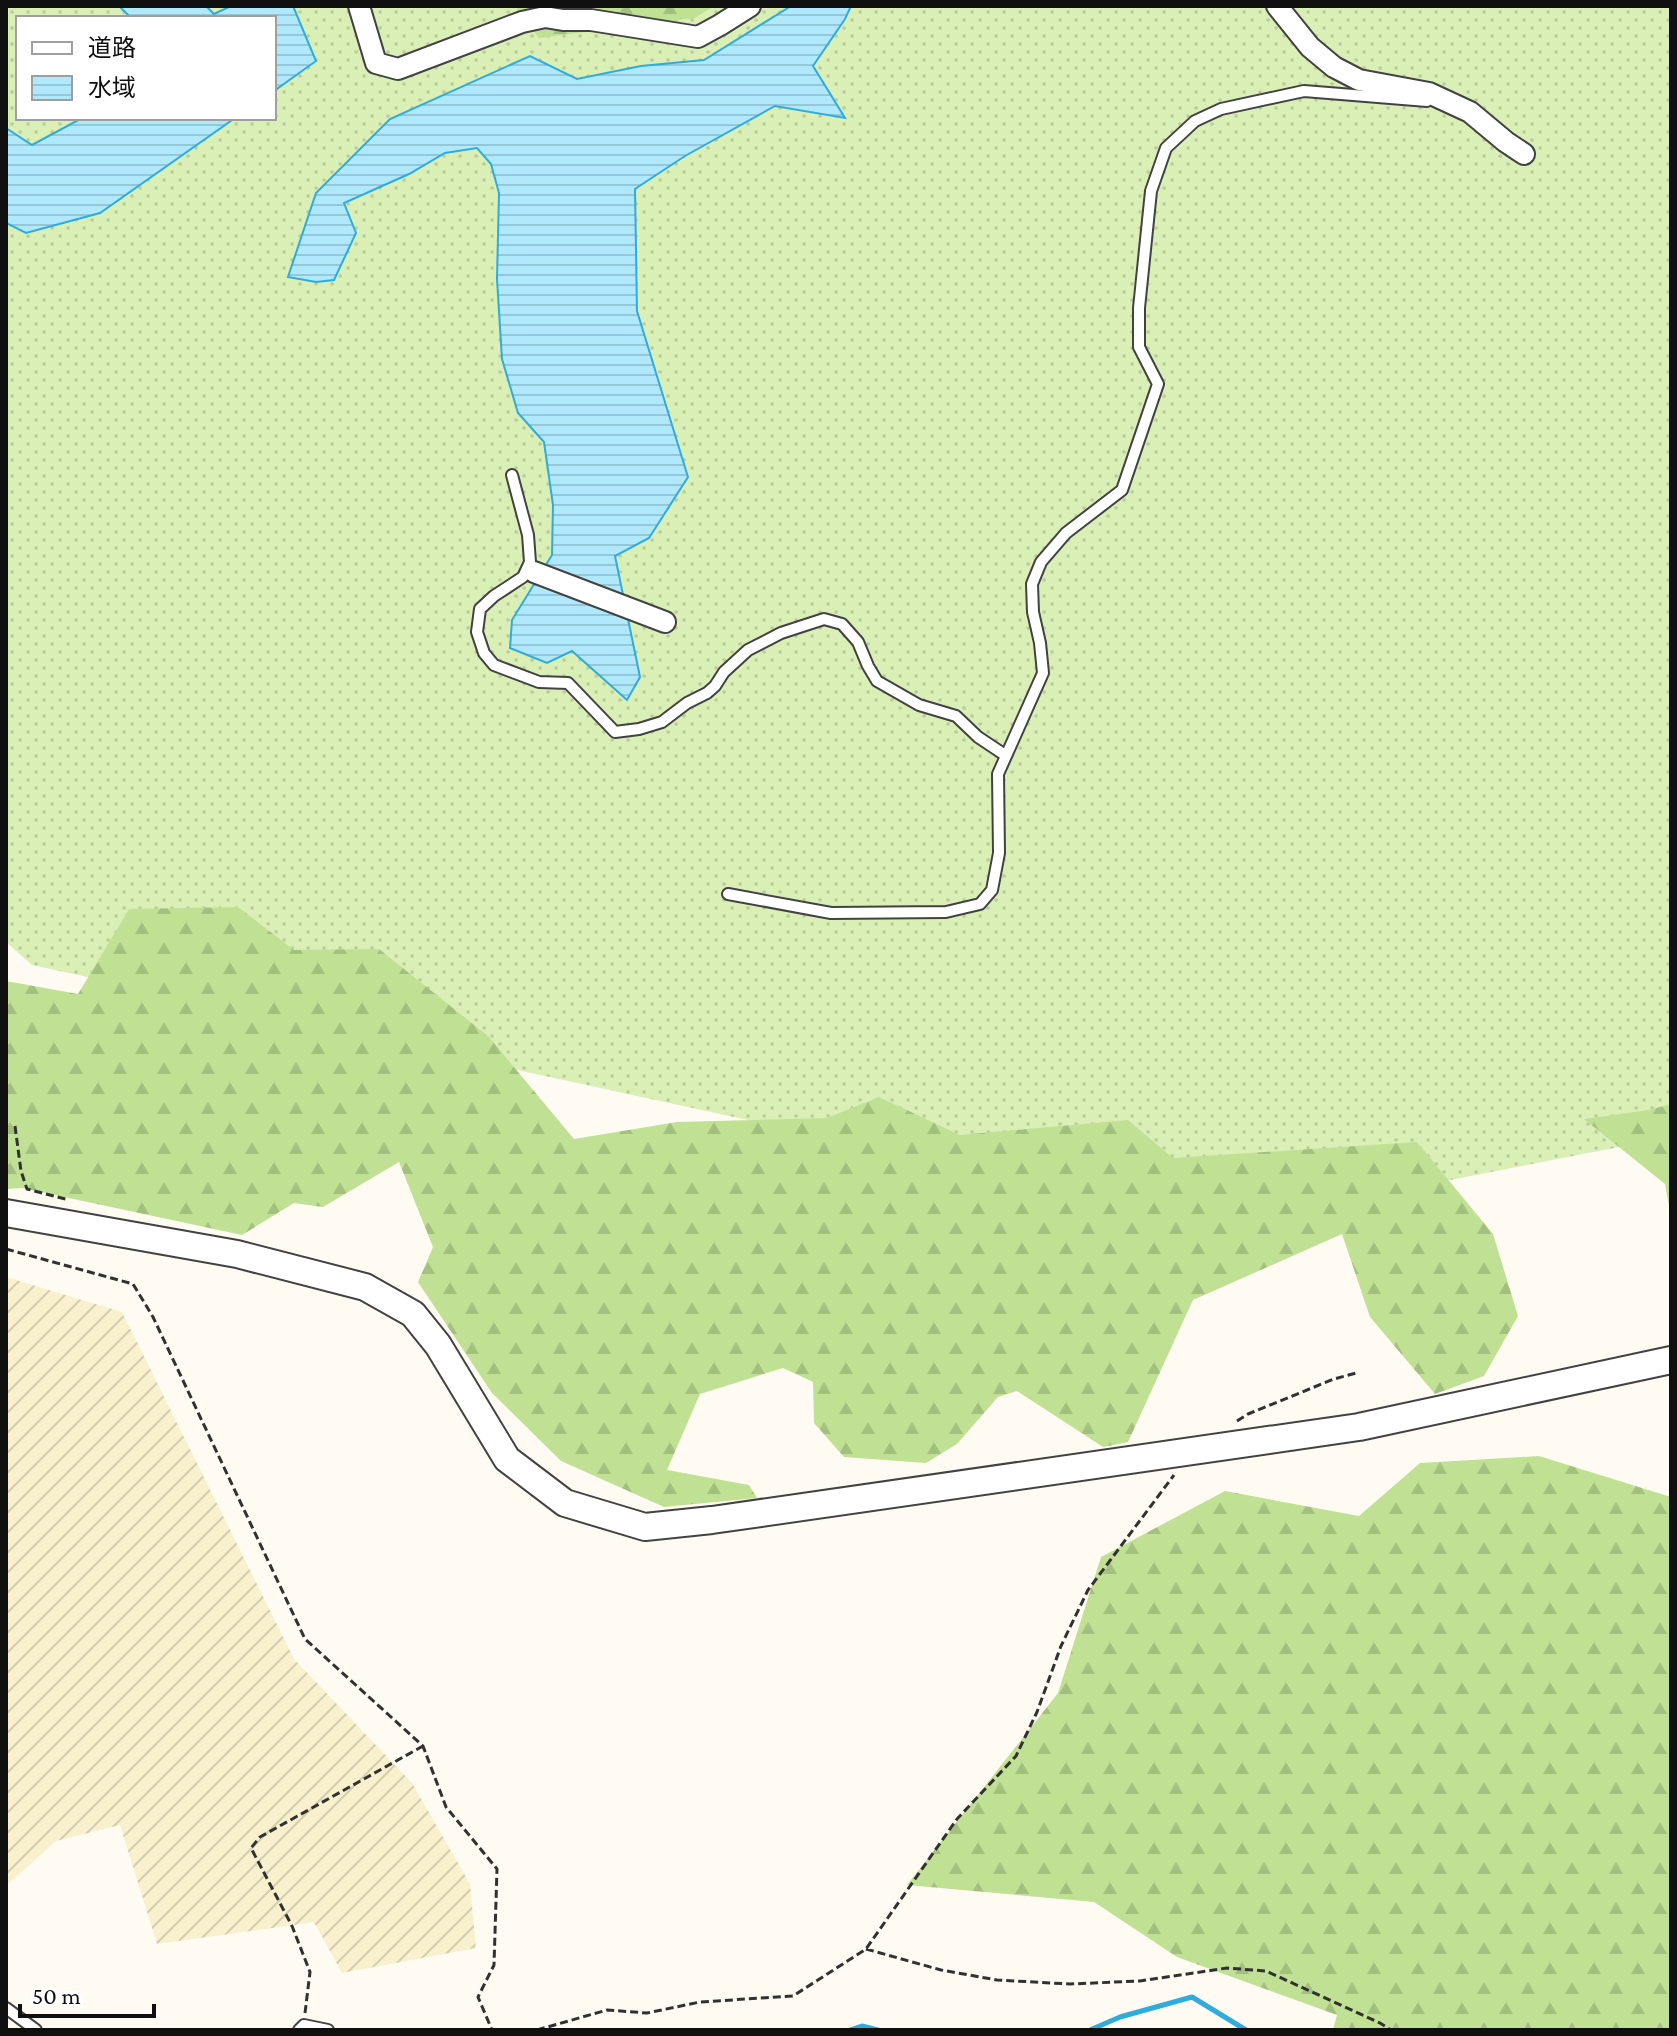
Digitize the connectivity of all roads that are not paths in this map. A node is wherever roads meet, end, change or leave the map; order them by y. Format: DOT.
graph roads {
  1 [pos="359,6"];
  2 [pos="750,6"];
  3 [pos="1277,6"];
  4 [pos="1452,104"];
  5 [pos="1524,154"];
  6 [pos="512,475"];
  7 [pos="530,570"];
  8 [pos="665,622"];
  9 [pos="1005,755"];
  10 [pos="728,894"];
  11 [pos="6,1213"];
  12 [pos="1671,1360"];
  13 [pos="6,2008"];
  14 [pos="301,2028"];
  15 [pos="36,2030"];
  16 [pos="328,2030"];
  1 -- 2 [label="street"];
  3 -- 4 [label="street"];
  4 -- 5 [label="street"];
  4 -- 9 [label="lane"];
  6 -- 7 [label="lane"];
  7 -- 8 [label="street"];
  7 -- 9 [label="lane"];
  9 -- 10 [label="lane"];
  11 -- 12 [label="street"];
  13 -- 15 [label="lane"];
  14 -- 16 [label="lane"];
}
